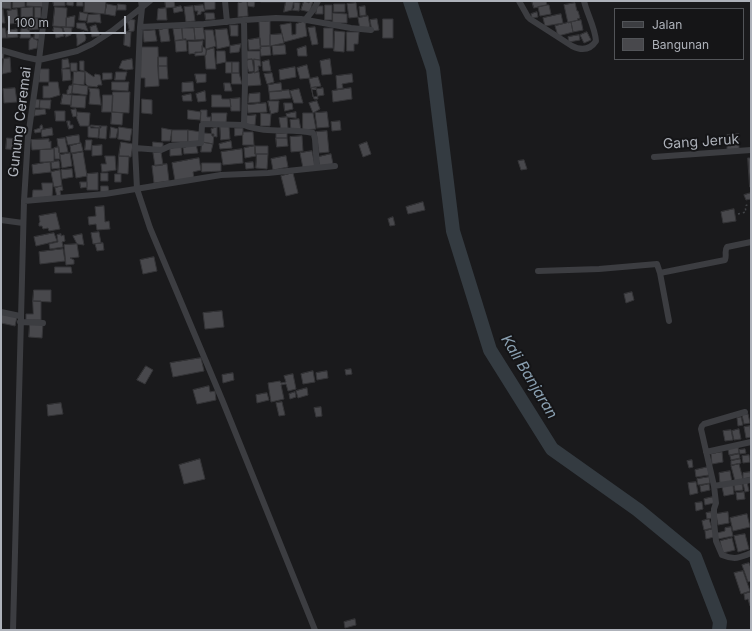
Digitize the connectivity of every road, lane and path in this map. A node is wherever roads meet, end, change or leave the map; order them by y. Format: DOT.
graph roads {
  1 [pos="46,1"];
  2 [pos="150,1"];
  3 [pos="225,1"];
  4 [pos="318,1"];
  5 [pos="519,1"];
  6 [pos="584,1"];
  7 [pos="141,4"];
  8 [pos="244,20"];
  9 [pos="304,20"];
  10 [pos="227,22"];
  11 [pos="140,27"];
  12 [pos="371,30"];
  13 [pos="1,50"];
  14 [pos="39,60"];
  15 [pos="244,125"];
  16 [pos="135,148"];
  17 [pos="751,150"];
  18 [pos="654,157"];
  19 [pos="334,166"];
  20 [pos="317,168"];
  21 [pos="137,189"];
  22 [pos="24,201"];
  23 [pos="751,203"];
  24 [pos="738,214"];
  25 [pos="1,220"];
  26 [pos="23,223"];
  27 [pos="751,242"];
  28 [pos="538,272"];
  29 [pos="660,273"];
  30 [pos="1,312"];
  31 [pos="20,319"];
  32 [pos="669,321"];
  33 [pos="43,323"];
  34 [pos="746,412"];
  35 [pos="751,442"];
  36 [pos="706,452"];
  37 [pos="751,480"];
  38 [pos="714,486"];
  39 [pos="751,553"];
  40 [pos="14,630"];
  41 [pos="315,630"];
  1 -- 14 [label="street, Gunung Ceremai"];
  2 -- 7 [label="street"];
  3 -- 10 [label="street"];
  4 -- 9 [label="street"];
  5 -- 6 [label="street"];
  7 -- 11 [label="street"];
  7 -- 14 [label="street"];
  8 -- 9 [label="street"];
  8 -- 10 [label="street"];
  8 -- 15 [label="street"];
  9 -- 12 [label="street"];
  10 -- 11 [label="street"];
  11 -- 16 [label="street"];
  13 -- 14 [label="street"];
  14 -- 22 [label="street, Gunung Ceremai"];
  15 -- 16 [label="street"];
  15 -- 20 [label="street"];
  16 -- 21 [label="street"];
  17 -- 18 [label="street, Gang Jeruk"];
  19 -- 20 [label="street"];
  20 -- 21 [label="street"];
  21 -- 22 [label="street"];
  21 -- 41 [label="street"];
  22 -- 26 [label="street, Gunung Ceremai"];
  23 -- 24 [label="path"];
  25 -- 26 [label="street"];
  26 -- 31 [label="street, Gunung Ceremai"];
  27 -- 29 [label="street"];
  28 -- 29 [label="street"];
  29 -- 32 [label="street"];
  30 -- 31 [label="street"];
  31 -- 33 [label="street"];
  31 -- 40 [label="street, Gunung Ceremai"];
  34 -- 36 [label="street"];
  35 -- 36 [label="street"];
  36 -- 38 [label="street"];
  37 -- 38 [label="street"];
  38 -- 39 [label="street"];
}
